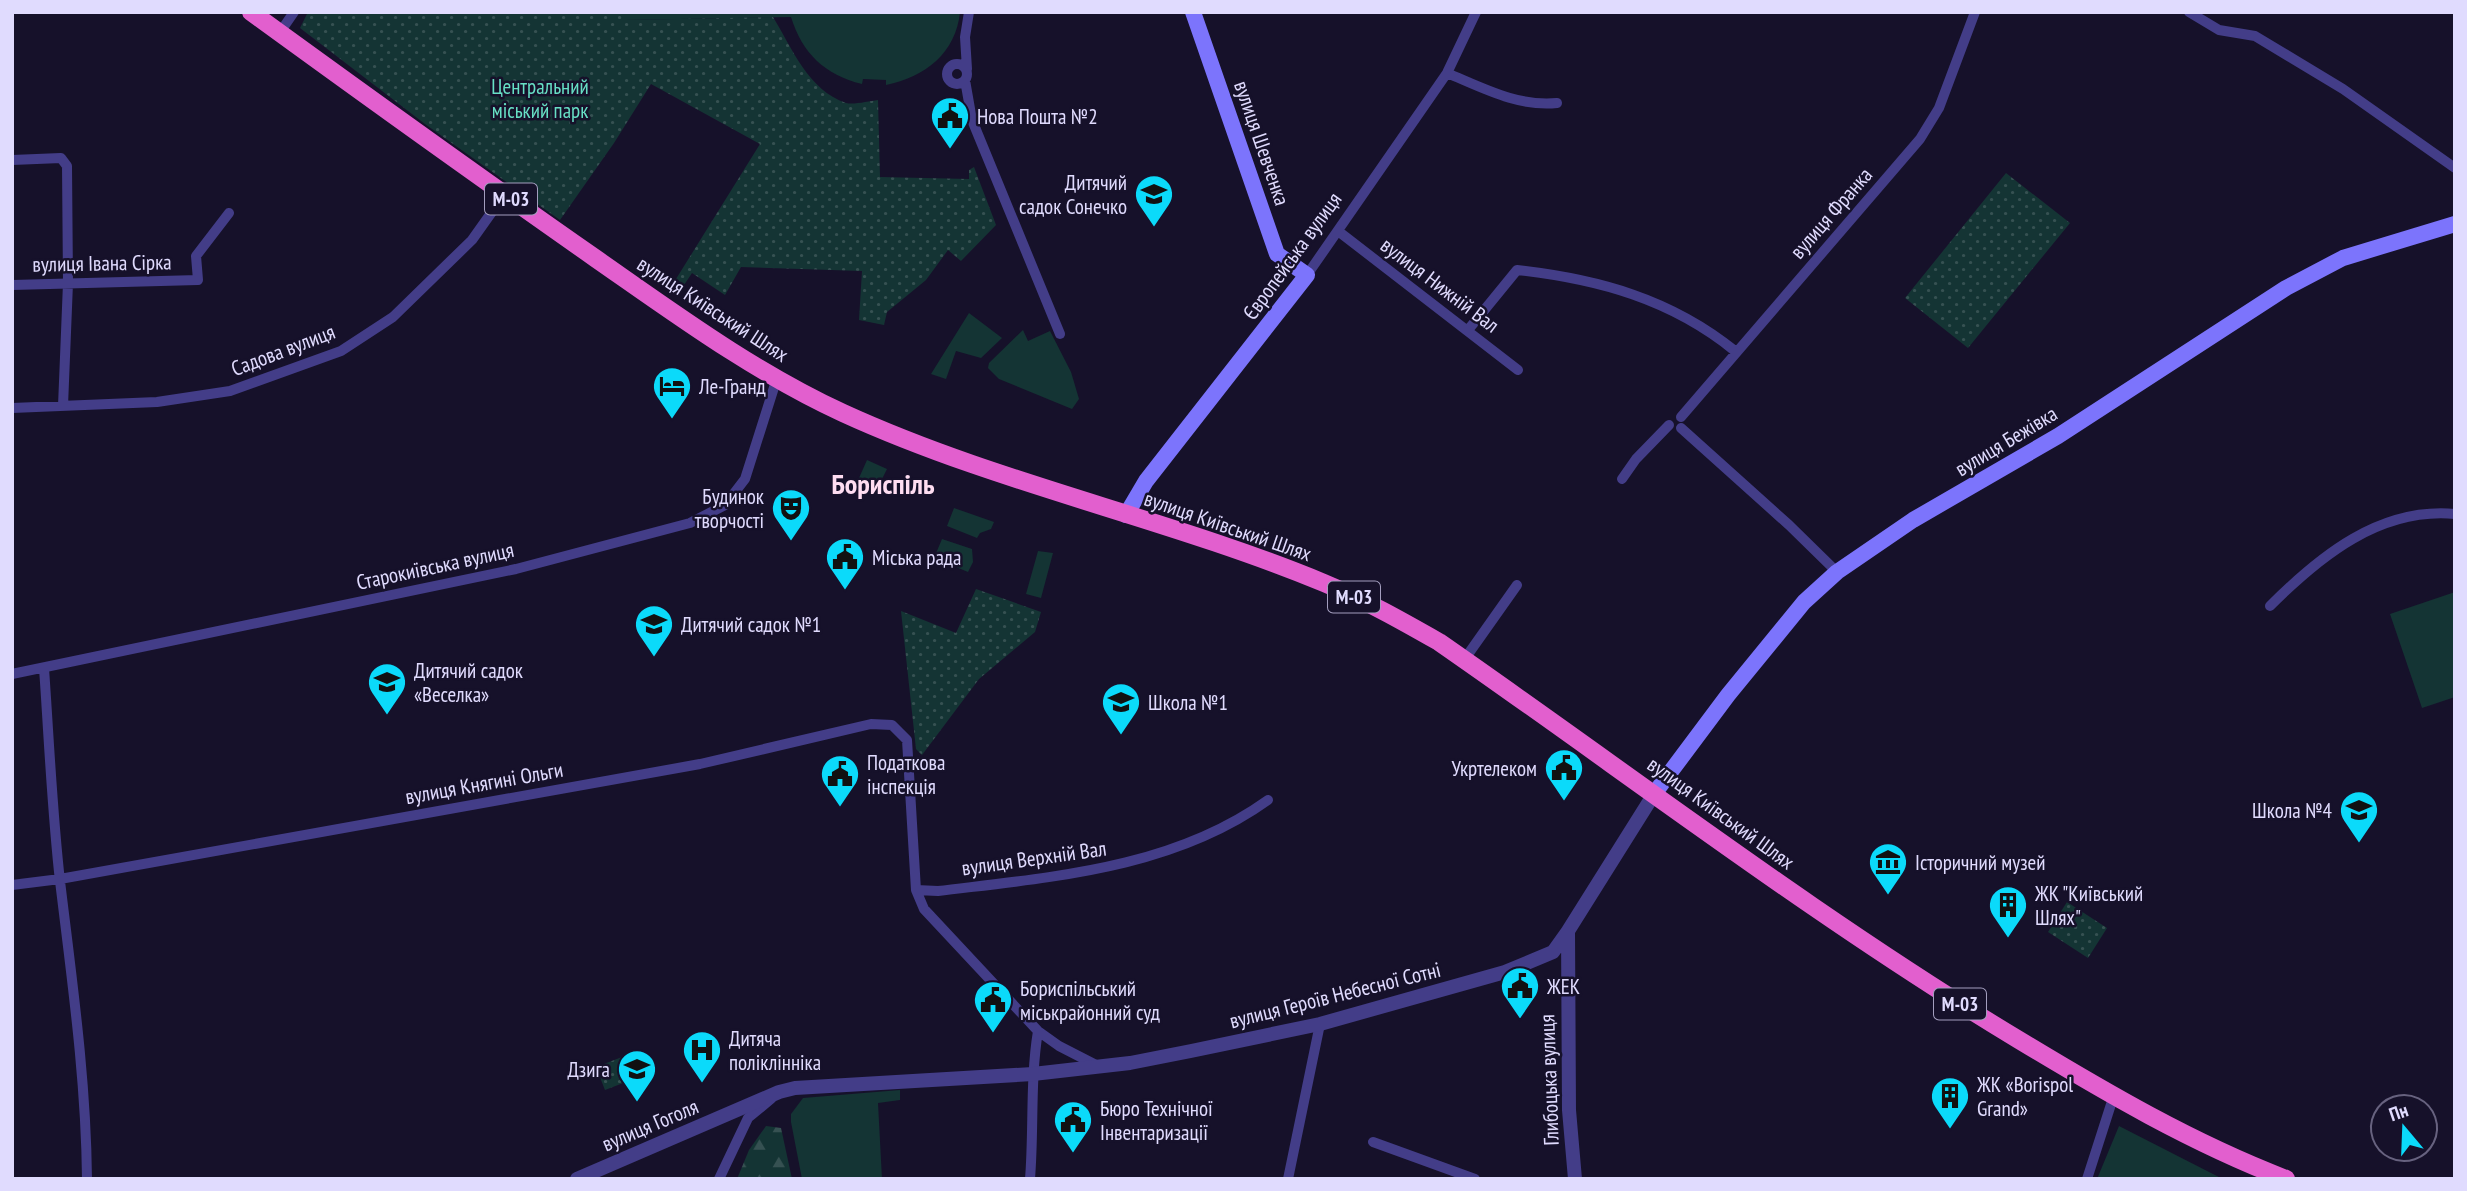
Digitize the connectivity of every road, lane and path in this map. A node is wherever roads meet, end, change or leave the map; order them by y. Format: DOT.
graph roads {
  1 [pos="251,12"];
  2 [pos="294,12"];
  3 [pos="968,12"];
  4 [pos="1193,12"];
  5 [pos="1476,12"];
  6 [pos="1975,12"];
  7 [pos="2190,13"];
  8 [pos="276,31"];
  9 [pos="965,37"];
  10 [pos="950,66"];
  11 [pos="1447,73"];
  12 [pos="962,78"];
  13 [pos="1557,103"];
  14 [pos="12,160"];
  15 [pos="2455,168"];
  16 [pos="504,195"];
  17 [pos="229,214"];
  18 [pos="2455,224"];
  19 [pos="1338,231"];
  20 [pos="1307,275"];
  21 [pos="68,283"];
  22 [pos="12,285"];
  23 [pos="1468,330"];
  24 [pos="1060,334"];
  25 [pos="1735,351"];
  26 [pos="1518,369"];
  27 [pos="777,378"];
  28 [pos="63,406"];
  29 [pos="12,408"];
  30 [pos="1677,423"];
  31 [pos="1622,479"];
  32 [pos="2455,514"];
  33 [pos="1125,515"];
  34 [pos="1837,572"];
  35 [pos="1517,584"];
  36 [pos="2270,606"];
  37 [pos="1464,660"];
  38 [pos="44,668"];
  39 [pos="12,674"];
  40 [pos="1654,794"];
  41 [pos="1268,800"];
  42 [pos="60,879"];
  43 [pos="12,885"];
  44 [pos="916,890"];
  45 [pos="1568,932"];
  46 [pos="1320,1024"];
  47 [pos="1038,1031"];
  48 [pos="1098,1066"];
  49 [pos="1032,1074"];
  50 [pos="779,1092"];
  51 [pos="2114,1095"];
  52 [pos="1373,1142"];
  53 [pos="87,1179"];
  54 [pos="577,1179"];
  55 [pos="719,1179"];
  56 [pos="1030,1179"];
  57 [pos="1289,1179"];
  58 [pos="1475,1179"];
  59 [pos="1574,1179"];
  60 [pos="2087,1179"];
  61 [pos="2286,1179"];
  1 -- 8 [label="highway, вулиця Київський Шлях / М-03"];
  2 -- 8 [label="street"];
  3 -- 9 [label="street"];
  4 -- 20 [label="main road, вулиця Шевченка"];
  5 -- 11 [label="street, Європейська вулиця"];
  6 -- 25 [label="street, вулиця Франка"];
  7 -- 15 [label="street"];
  8 -- 16 [label="highway, вулиця Київський Шлях / М-03"];
  9 -- 10 [label="street"];
  9 -- 12 [label="street"];
  10 -- 12 [label="street"];
  10 -- 12 [label="street"];
  11 -- 13 [label="street"];
  11 -- 19 [label="street, Європейська вулиця"];
  12 -- 24 [label="street"];
  14 -- 21 [label="street"];
  16 -- 27 [label="highway, вулиця Київський Шлях / М-03"];
  16 -- 28 [label="street, Садова вулиця"];
  17 -- 21 [label="street, вулиця Івана Сірка"];
  18 -- 34 [label="main road, вулиця Бежівка"];
  19 -- 20 [label="street, Європейська вулиця"];
  19 -- 23 [label="street, вулиця Нижній Вал"];
  20 -- 33 [label="main road, Європейська вулиця"];
  21 -- 22 [label="street, вулиця Івана Сірка"];
  21 -- 28 [label="street"];
  23 -- 25 [label="street"];
  23 -- 26 [label="street, вулиця Нижній Вал"];
  25 -- 30 [label="street, вулиця Франка"];
  27 -- 33 [label="highway, вулиця Київський Шлях / М-03"];
  27 -- 38 [label="street, Старокиївська вулиця"];
  28 -- 29 [label="street, Садова вулиця"];
  30 -- 31 [label="street, вулиця Франка"];
  30 -- 34 [label="street"];
  32 -- 36 [label="street"];
  33 -- 37 [label="highway, вулиця Київський Шлях / М-03"];
  34 -- 40 [label="main road, вулиця Бежівка"];
  35 -- 37 [label="street"];
  37 -- 40 [label="highway, вулиця Київський Шлях / М-03"];
  38 -- 39 [label="street, Старокиївська вулиця"];
  38 -- 42 [label="street"];
  40 -- 45 [label="street"];
  40 -- 51 [label="highway, вулиця Київський Шлях / М-03"];
  41 -- 44 [label="street, вулиця Верхній Вал"];
  42 -- 43 [label="street, вулиця Княгині Ольги"];
  42 -- 44 [label="street, вулиця Княгині Ольги"];
  42 -- 53 [label="street"];
  44 -- 47 [label="street"];
  45 -- 46 [label="street, вулиця Героїв Небесної Сотні"];
  45 -- 59 [label="street, Глибоцька вулиця"];
  46 -- 48 [label="street, вулиця Героїв Небесної Сотні"];
  46 -- 57 [label="street"];
  47 -- 48 [label="street"];
  47 -- 49 [label="street"];
  48 -- 49 [label="street, вулиця Героїв Небесної Сотні"];
  49 -- 50 [label="street, вулиця Героїв Небесної Сотні"];
  49 -- 56 [label="street"];
  50 -- 54 [label="street, вулиця Гоголя"];
  50 -- 55 [label="street"];
  51 -- 60 [label="street"];
  51 -- 61 [label="highway, вулиця Київський Шлях / М-03"];
  52 -- 58 [label="street"];
}
